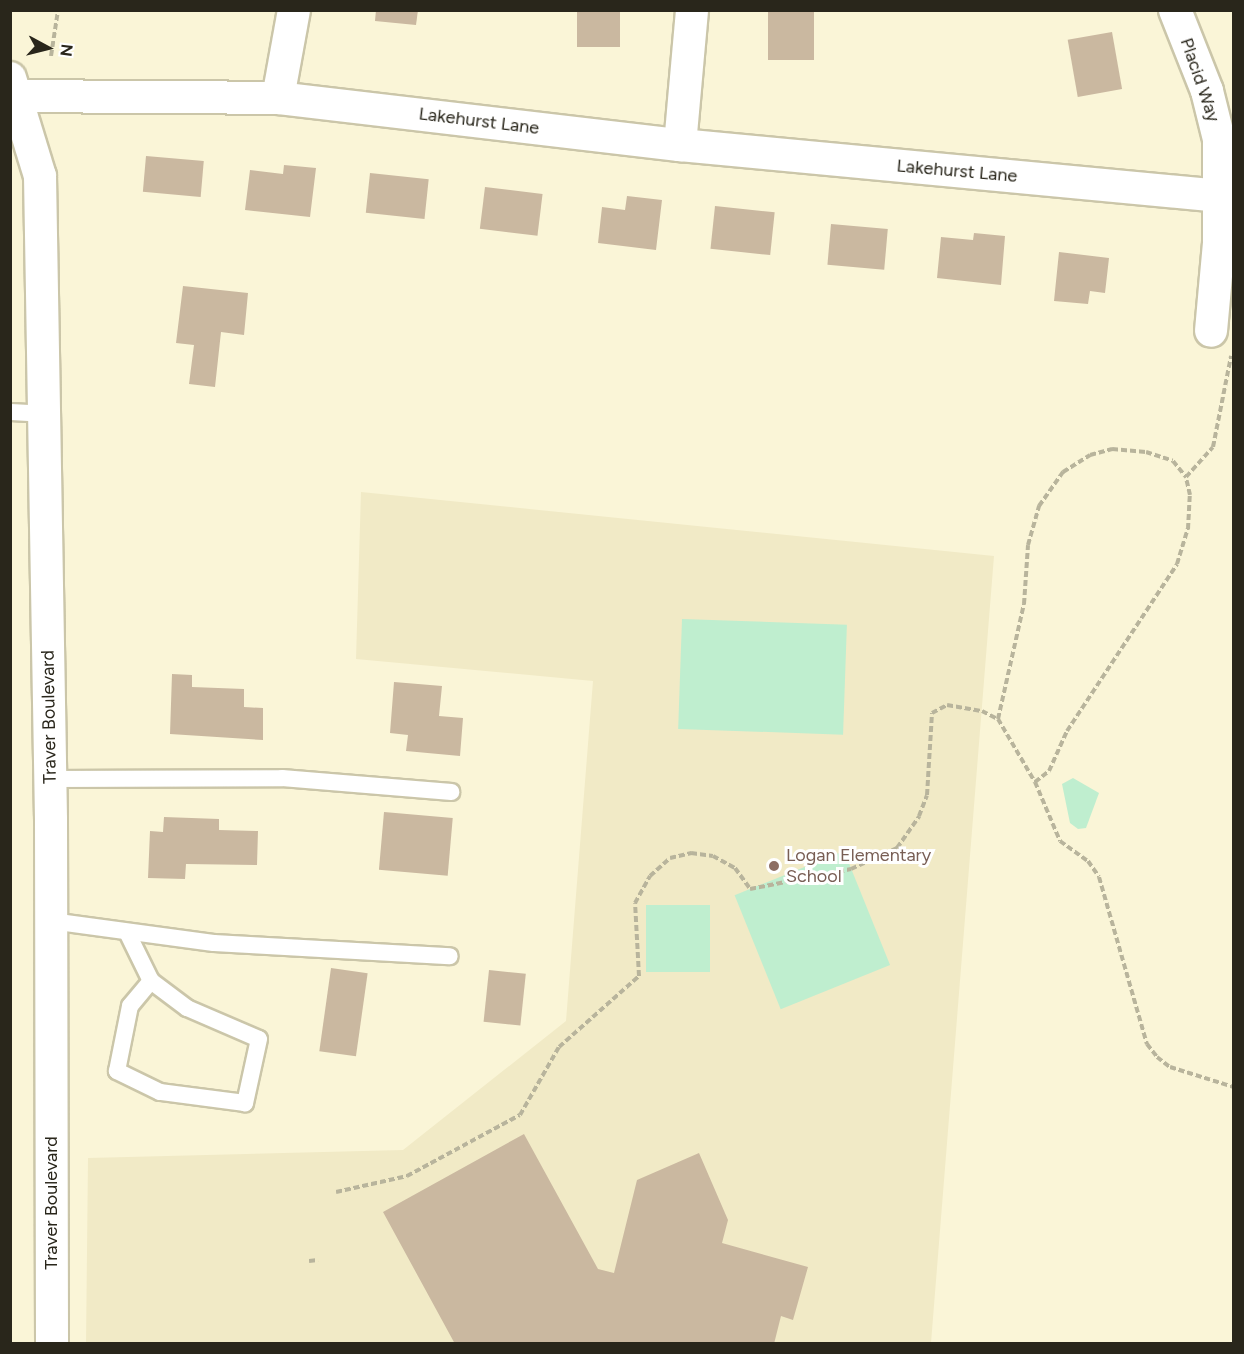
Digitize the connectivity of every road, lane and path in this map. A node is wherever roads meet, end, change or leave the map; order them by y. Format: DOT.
graph roads {
  1 [pos="58,10"];
  2 [pos="294,10"];
  3 [pos="692,10"];
  4 [pos="1175,10"];
  5 [pos="51,56"];
  6 [pos="12,96"];
  7 [pos="278,98"];
  8 [pos="680,145"];
  9 [pos="1227,195"];
  10 [pos="1211,331"];
  11 [pos="1231,356"];
  12 [pos="10,412"];
  13 [pos="43,414"];
  14 [pos="1186,477"];
  15 [pos="998,719"];
  16 [pos="50,779"];
  17 [pos="1035,782"];
  18 [pos="451,792"];
  19 [pos="51,921"];
  20 [pos="127,932"];
  21 [pos="450,956"];
  22 [pos="151,981"];
  23 [pos="1233,1087"];
  24 [pos="336,1192"];
  25 [pos="318,1260"];
  26 [pos="309,1262"];
  27 [pos="52,1344"];
  1 -- 5 [label="path"];
  2 -- 7 [label="street"];
  3 -- 8 [label="street"];
  4 -- 9 [label="street, Placid Way"];
  6 -- 7 [label="street, Lakehurst Lane"];
  6 -- 13 [label="street, Traver Boulevard"];
  7 -- 8 [label="street, Lakehurst Lane"];
  8 -- 9 [label="street, Lakehurst Lane"];
  9 -- 10 [label="street, Placid Way"];
  11 -- 14 [label="path"];
  12 -- 13 [label="lane"];
  13 -- 16 [label="street, Traver Boulevard"];
  14 -- 15 [label="path"];
  14 -- 17 [label="path"];
  15 -- 17 [label="path"];
  15 -- 24 [label="path"];
  16 -- 18 [label="lane"];
  16 -- 19 [label="street, Traver Boulevard"];
  17 -- 23 [label="path"];
  19 -- 20 [label="lane"];
  19 -- 27 [label="street, Traver Boulevard"];
  20 -- 21 [label="lane"];
  20 -- 22 [label="lane"];
  22 -- 22 [label="lane"];
  25 -- 26 [label="path"];
}
